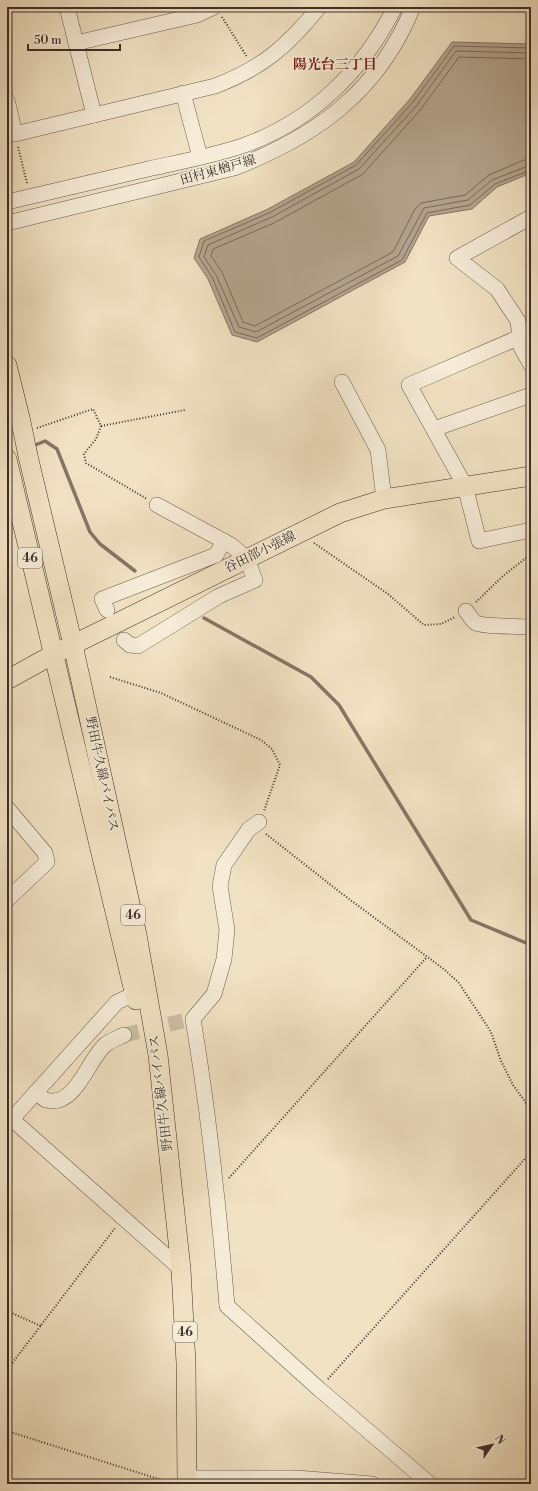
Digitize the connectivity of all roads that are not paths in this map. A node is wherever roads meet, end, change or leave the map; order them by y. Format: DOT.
graph roads {
  1 [pos="67,7"];
  2 [pos="319,7"];
  3 [pos="394,7"];
  4 [pos="413,7"];
  5 [pos="217,10"];
  6 [pos="76,43"];
  7 [pos="183,93"];
  8 [pos="7,100"];
  9 [pos="94,115"];
  10 [pos="200,157"];
  11 [pos="7,202"];
  12 [pos="531,217"];
  13 [pos="7,223"];
  14 [pos="525,336"];
  15 [pos="531,364"];
  16 [pos="7,366"];
  17 [pos="342,382"];
  18 [pos="531,395"];
  19 [pos="434,429"];
  20 [pos="7,461"];
  21 [pos="531,476"];
  22 [pos="465,486"];
  23 [pos="384,499"];
  24 [pos="157,505"];
  25 [pos="531,530"];
  26 [pos="224,541"];
  27 [pos="247,559"];
  28 [pos="107,610"];
  29 [pos="466,611"];
  30 [pos="531,627"];
  31 [pos="124,640"];
  32 [pos="73,645"];
  33 [pos="54,654"];
  34 [pos="7,680"];
  35 [pos="7,808"];
  36 [pos="259,822"];
  37 [pos="7,900"];
  38 [pos="135,994"];
  39 [pos="124,1035"];
  40 [pos="36,1092"];
  41 [pos="10,1117"];
  42 [pos="172,1188"];
  43 [pos="181,1269"];
  44 [pos="188,1481"];
  45 [pos="372,1484"];
  46 [pos="430,1484"];
  1 -- 6 [label="street"];
  2 -- 7 [label="street"];
  3 -- 10 [label="street, 田村東楢戸線"];
  4 -- 13 [label="street, 田村東楢戸線"];
  5 -- 6 [label="street"];
  6 -- 9 [label="street"];
  7 -- 9 [label="street"];
  7 -- 10 [label="street"];
  8 -- 9 [label="street"];
  10 -- 11 [label="street, 田村東楢戸線"];
  12 -- 14 [label="street"];
  14 -- 15 [label="street"];
  14 -- 19 [label="street"];
  16 -- 32 [label="main road, 野田牛久線バイパス / 46, bridge"];
  17 -- 23 [label="street"];
  18 -- 19 [label="street"];
  19 -- 22 [label="street"];
  20 -- 33 [label="main road, 野田牛久線バイパス / 46"];
  21 -- 22 [label="main road, 谷田部小張線"];
  22 -- 23 [label="main road, 谷田部小張線"];
  22 -- 25 [label="street"];
  23 -- 27 [label="main road, 谷田部小張線"];
  24 -- 26 [label="street"];
  26 -- 27 [label="street"];
  26 -- 28 [label="street"];
  27 -- 31 [label="street"];
  27 -- 32 [label="main road, 谷田部小張線"];
  29 -- 30 [label="street"];
  32 -- 33 [label="main road, 谷田部小張線"];
  32 -- 42 [label="main road, 野田牛久線バイパス / 46"];
  33 -- 34 [label="main road, 谷田部小張線"];
  33 -- 38 [label="main road, 野田牛久線バイパス / 46"];
  35 -- 37 [label="street"];
  36 -- 46 [label="street"];
  38 -- 40 [label="street"];
  38 -- 42 [label="main road, 野田牛久線バイパス / 46"];
  39 -- 40 [label="street"];
  40 -- 41 [label="street"];
  41 -- 43 [label="street"];
  42 -- 43 [label="main road, 野田牛久線バイパス / 46"];
  43 -- 44 [label="main road, 野田牛久線バイパス / 46"];
  44 -- 45 [label="street"];
}
